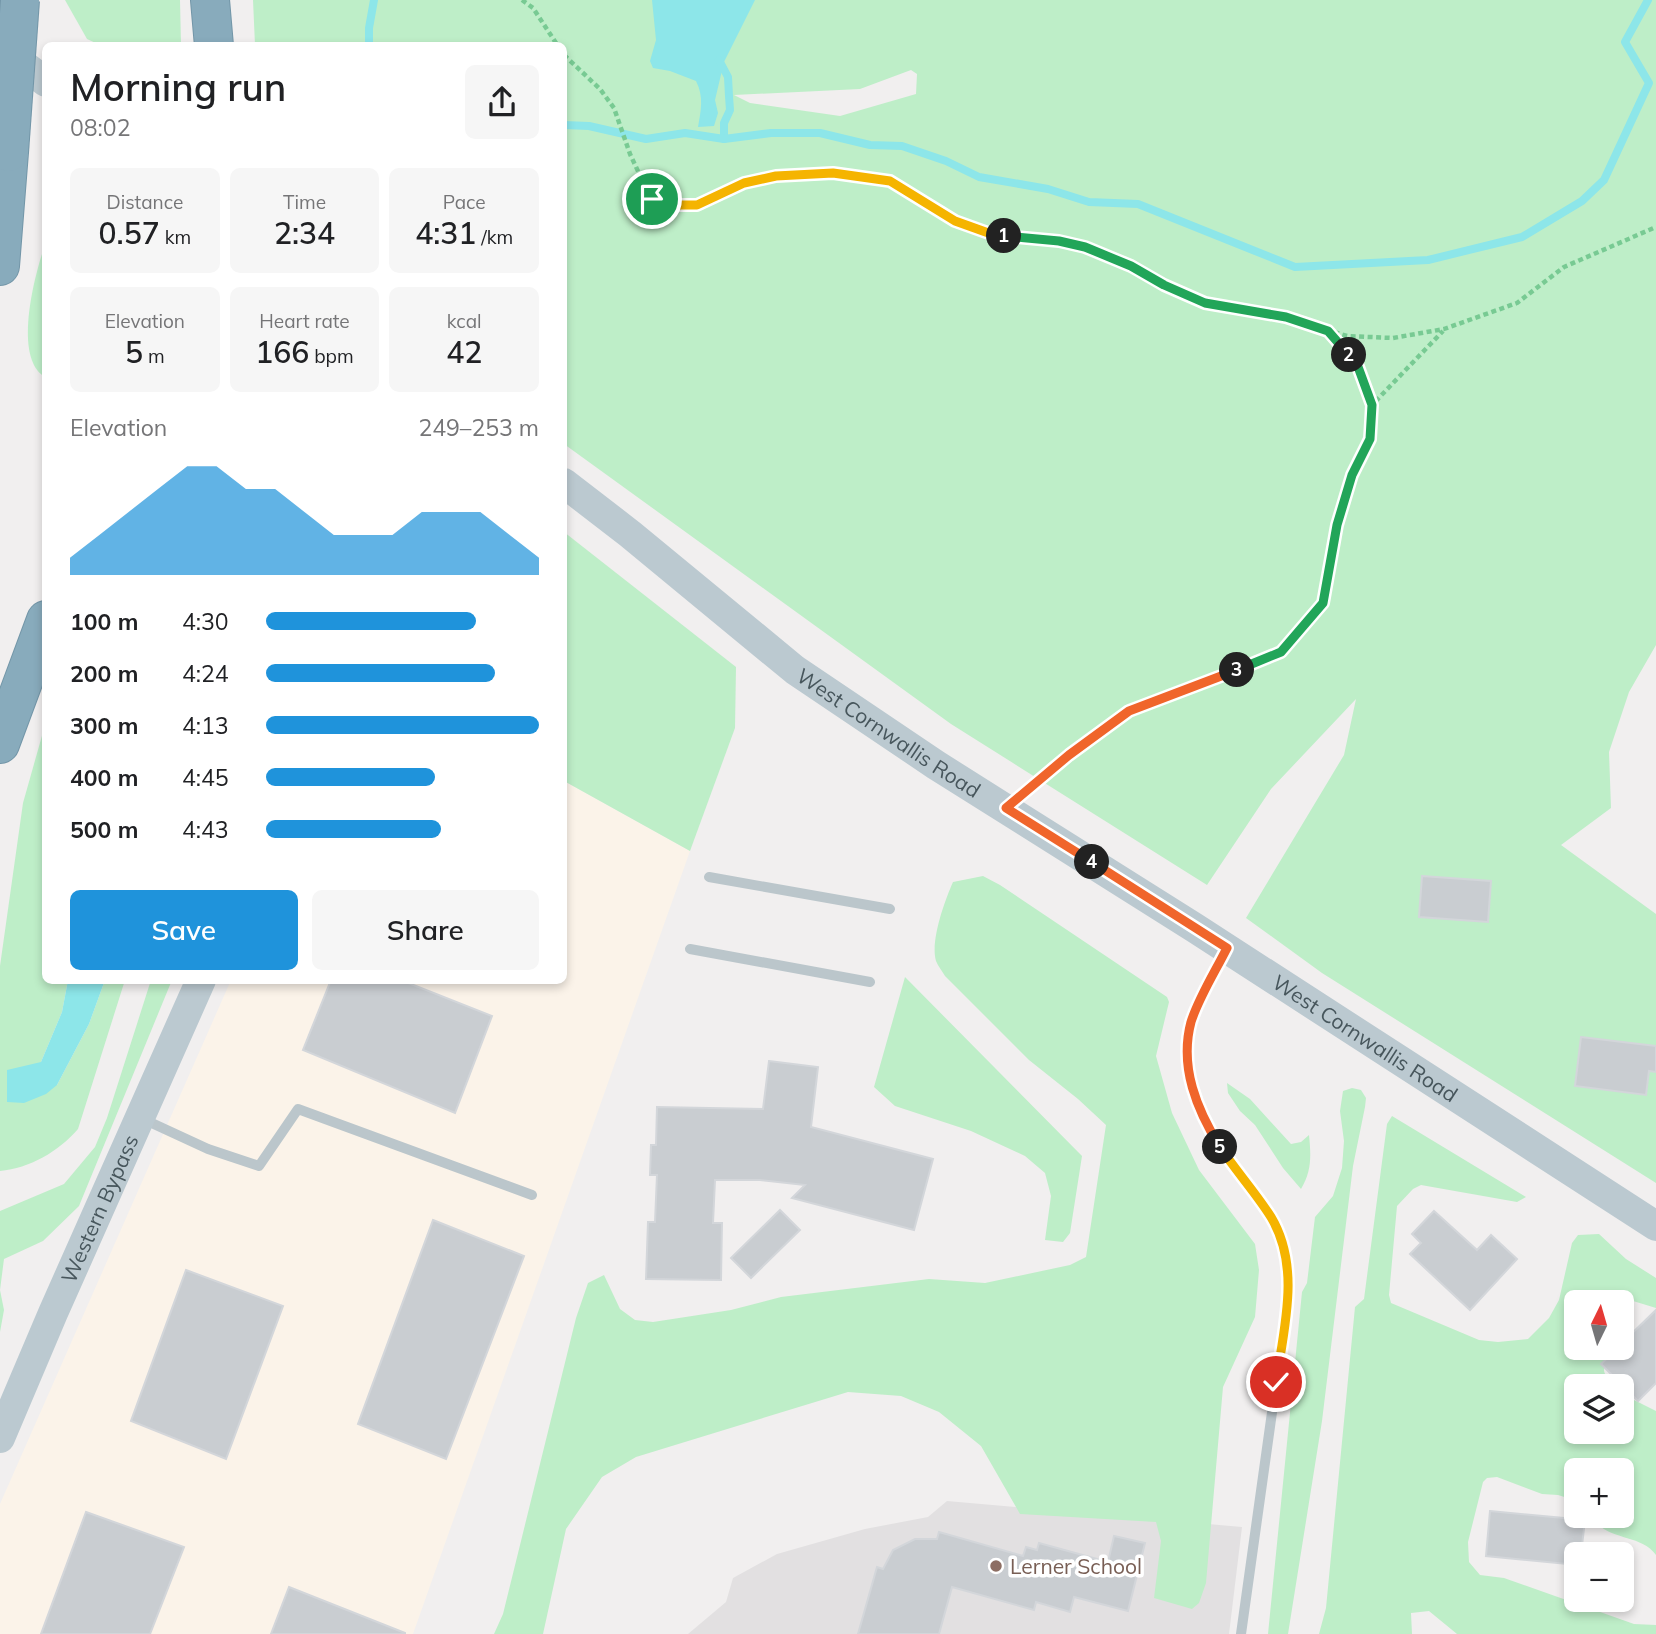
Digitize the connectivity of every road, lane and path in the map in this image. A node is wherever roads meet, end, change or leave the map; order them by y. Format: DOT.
graph roads {
  1 [pos="20,0"];
  2 [pos="210,0"];
  3 [pos="522,0"];
  4 [pos="214,42"];
  5 [pos="555,42"];
  6 [pos="0,47"];
  7 [pos="567,58"];
  8 [pos="42,79"];
  9 [pos="1656,227"];
  10 [pos="0,266"];
  11 [pos="1444,329"];
  12 [pos="1328,331"];
  13 [pos="1372,405"];
  14 [pos="567,485"];
  15 [pos="42,631"];
  16 [pos="0,744"];
  17 [pos="1006,808"];
  18 [pos="709,877"];
  19 [pos="890,909"];
  20 [pos="1227,948"];
  21 [pos="690,949"];
  22 [pos="870,982"];
  23 [pos="199,984"];
  24 [pos="140,1118"];
  25 [pos="532,1195"];
  26 [pos="1656,1226"];
  27 [pos="0,1438"];
  28 [pos="1241,1634"];
  1 -- 10 [label="highway, bridge"];
  2 -- 4 [label="highway"];
  3 -- 5 [label="path"];
  6 -- 8 [label="street"];
  7 -- 12 [label="path"];
  9 -- 11 [label="path"];
  11 -- 12 [label="path"];
  11 -- 13 [label="path"];
  12 -- 13 [label="path"];
  13 -- 17 [label="path"];
  14 -- 17 [label="street, West Cornwallis Road"];
  15 -- 16 [label="highway"];
  17 -- 20 [label="street, West Cornwallis Road"];
  18 -- 19 [label="lane"];
  20 -- 26 [label="street, West Cornwallis Road"];
  20 -- 28 [label="lane"];
  21 -- 22 [label="lane"];
  23 -- 24 [label="street, Western Bypass"];
  24 -- 25 [label="lane"];
  24 -- 27 [label="street, Western Bypass"];
}
